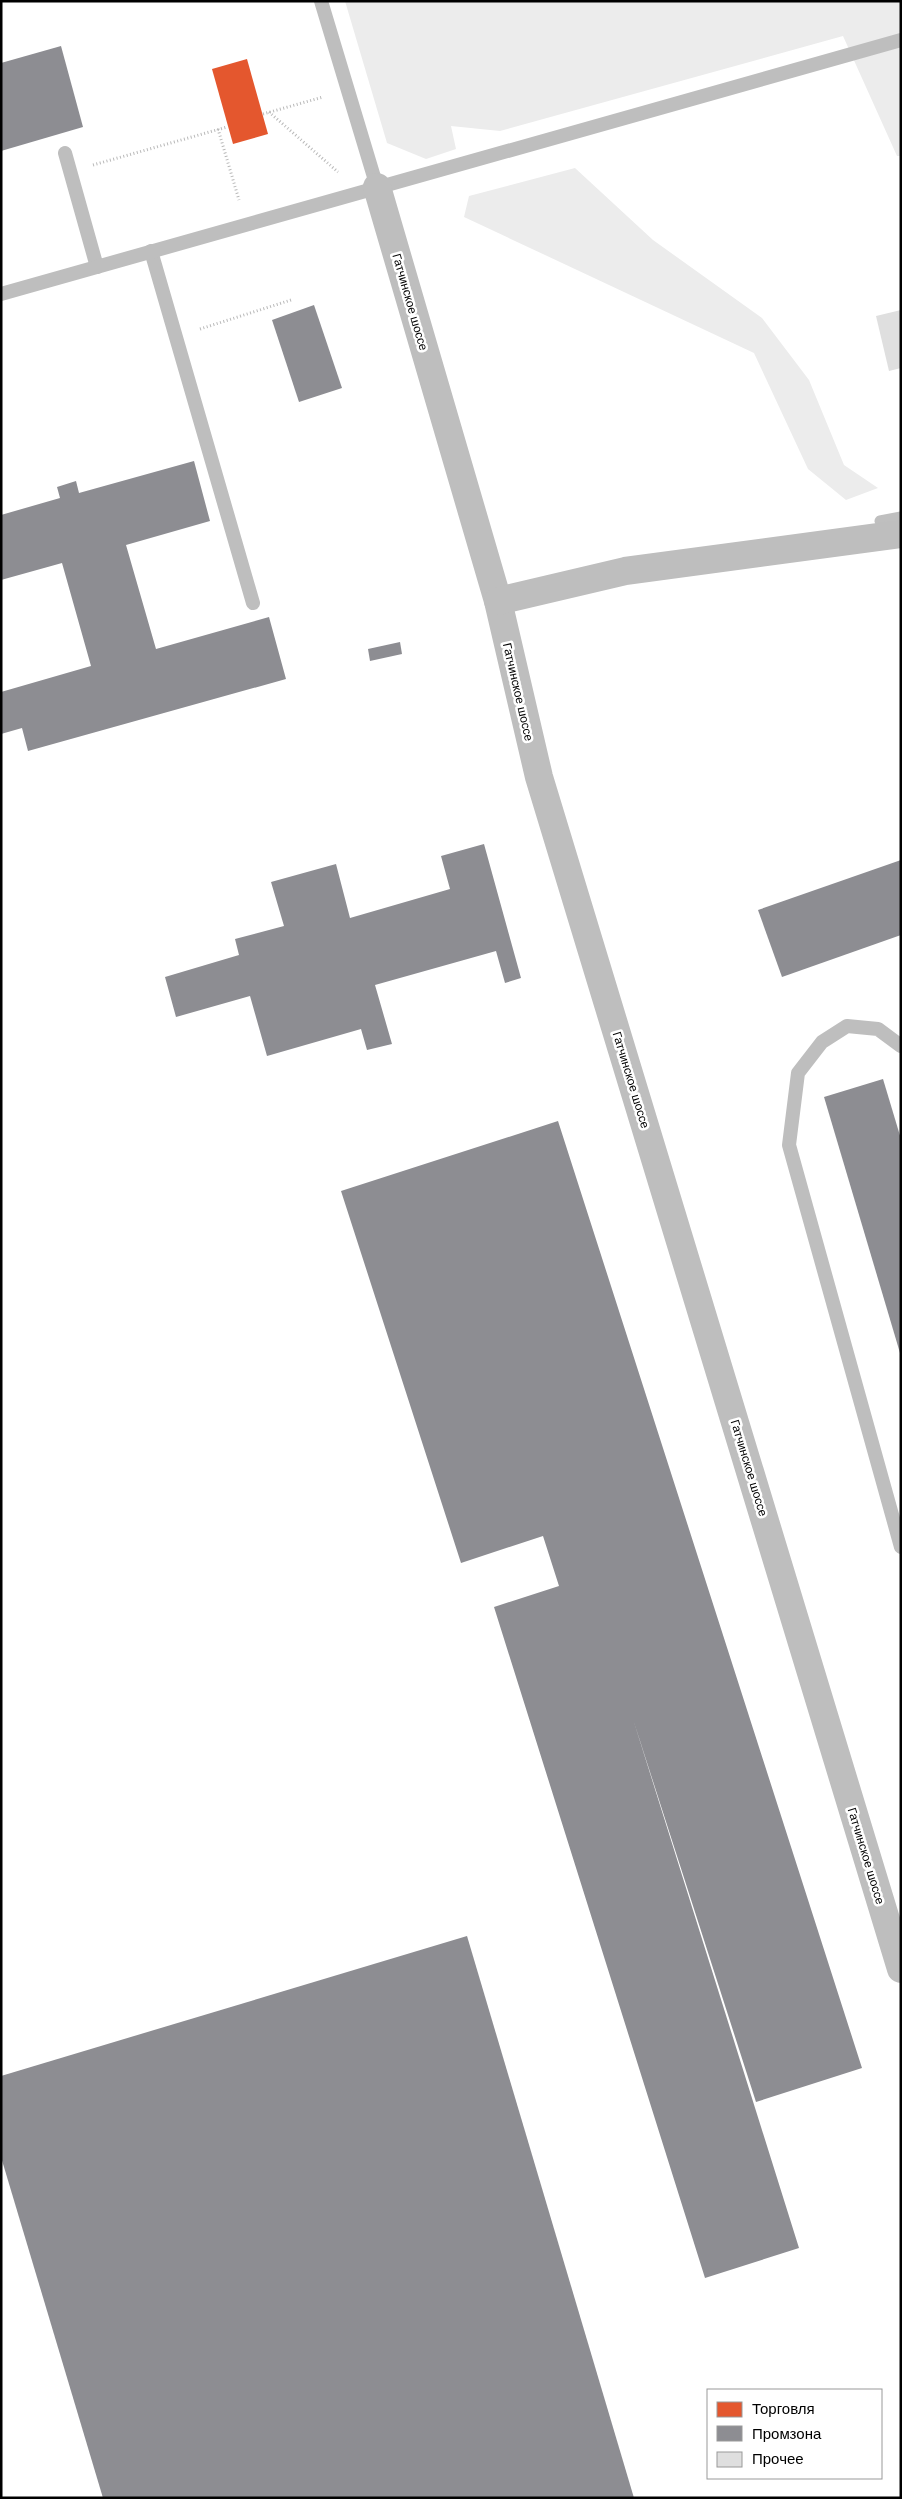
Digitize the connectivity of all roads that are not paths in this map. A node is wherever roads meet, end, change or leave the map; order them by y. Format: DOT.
graph roads {
  1 [pos="321,1"];
  2 [pos="901,40"];
  3 [pos="65,153"];
  4 [pos="369,190"];
  5 [pos="150,251"];
  6 [pos="97,267"];
  7 [pos="1,294"];
  8 [pos="901,534"];
  9 [pos="498,601"];
  10 [pos="253,603"];
  11 [pos="901,1046"];
  12 [pos="901,1547"];
  13 [pos="901,1969"];
  1 -- 4 [label="lane"];
  2 -- 4 [label="lane"];
  3 -- 6 [label="lane"];
  4 -- 5 [label="lane"];
  4 -- 9 [label="street, Гатчинское шоссе"];
  5 -- 6 [label="lane"];
  5 -- 10 [label="lane"];
  6 -- 7 [label="lane"];
  8 -- 9 [label="street"];
  9 -- 13 [label="street, Гатчинское шоссе"];
  11 -- 12 [label="lane"];
}
